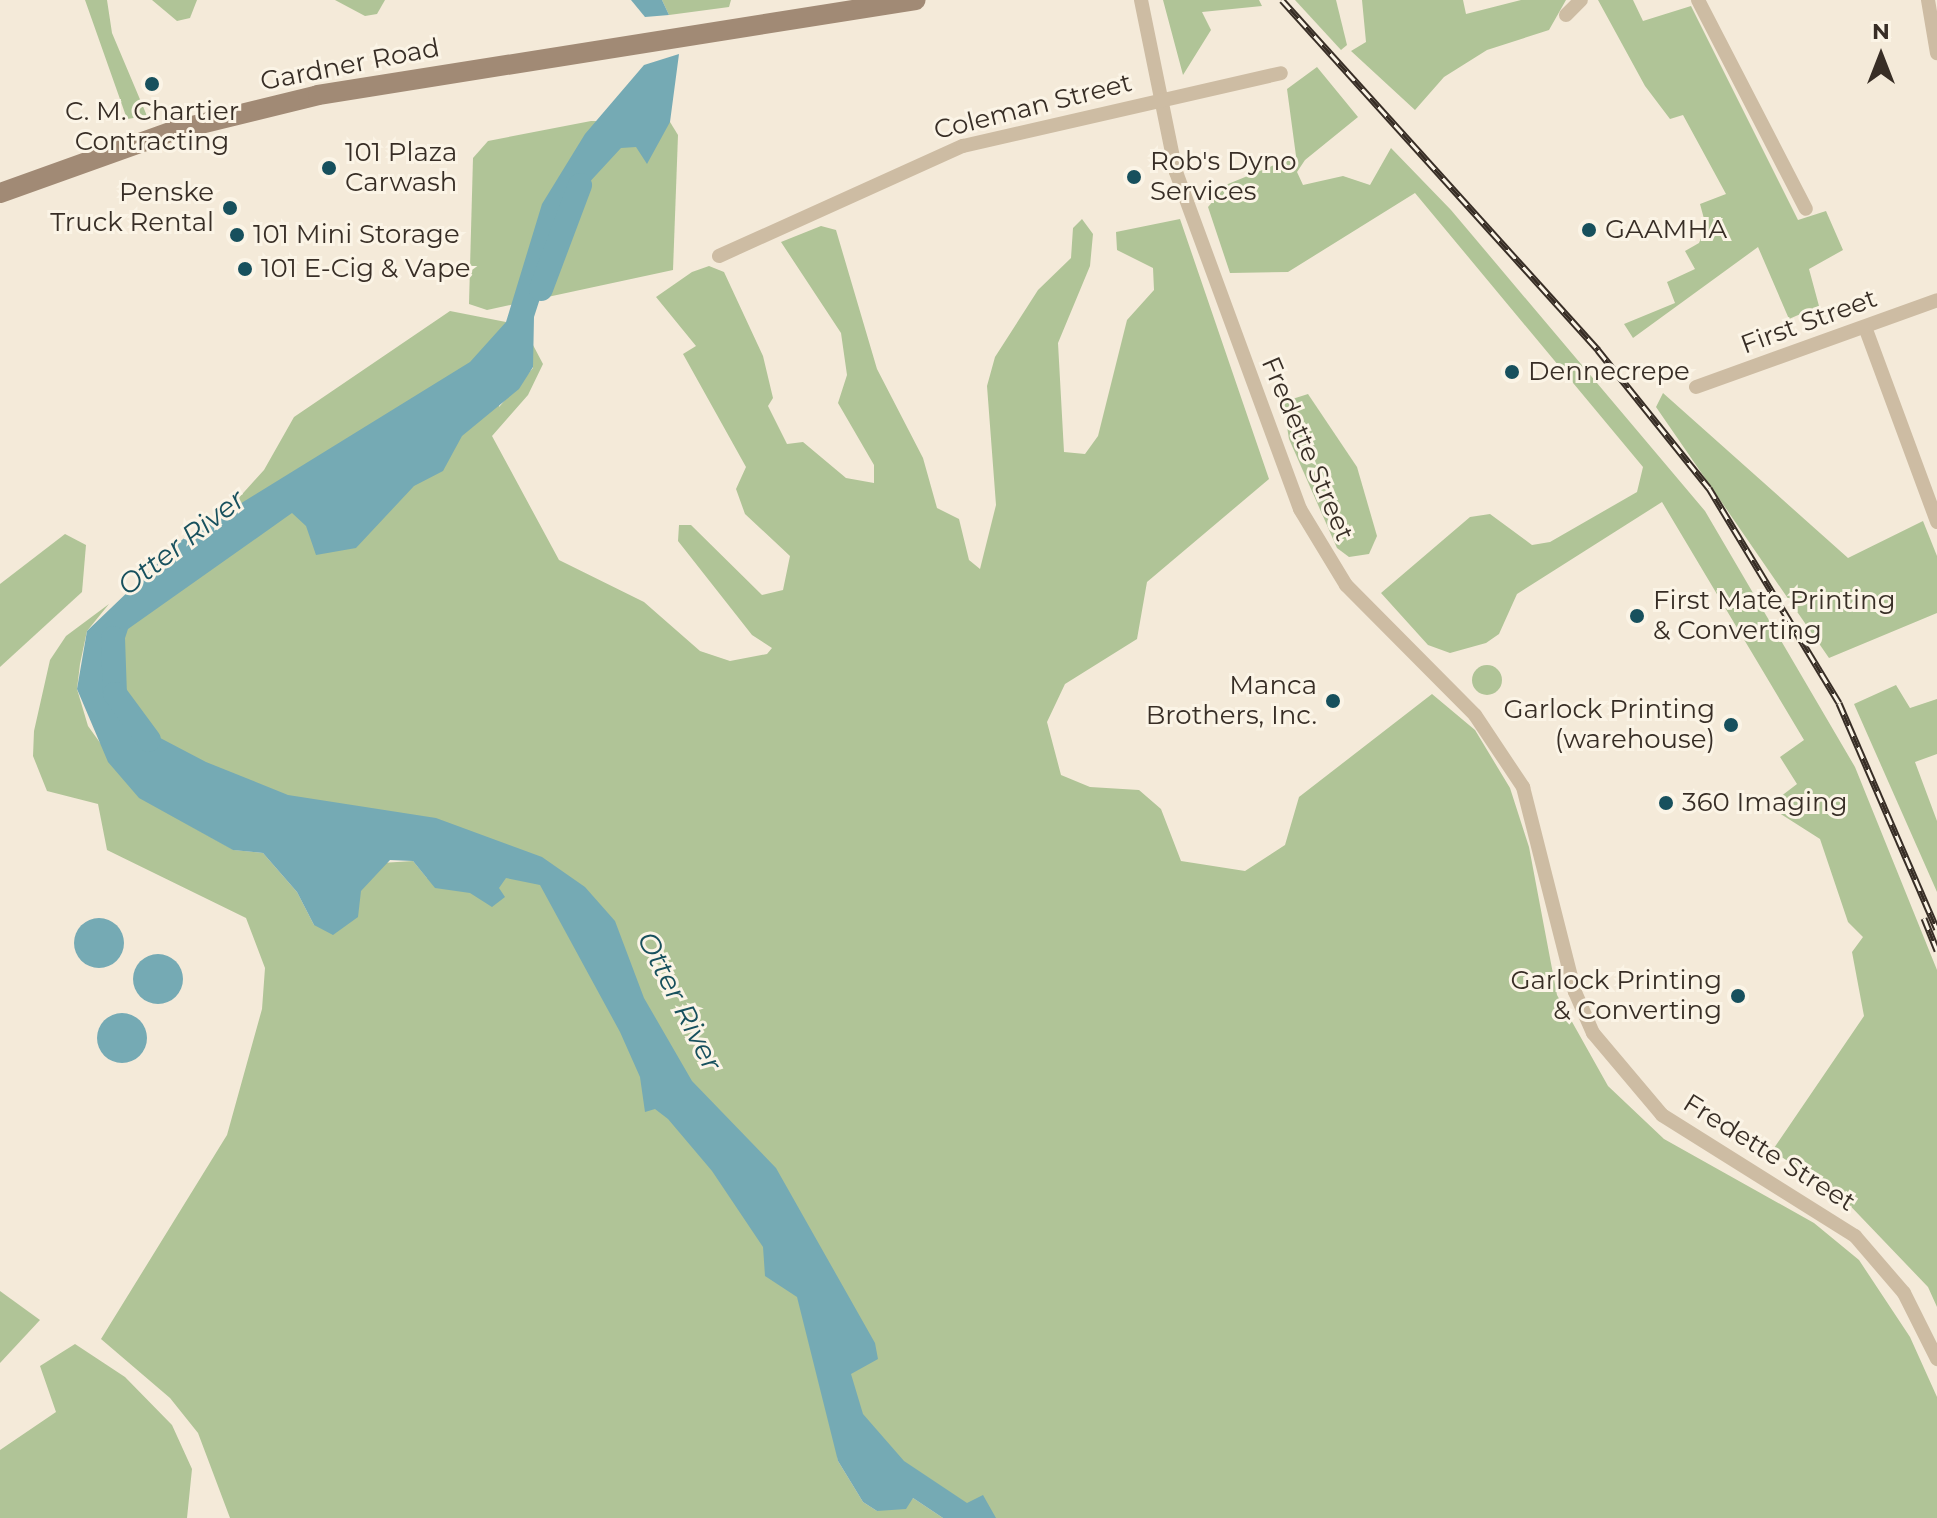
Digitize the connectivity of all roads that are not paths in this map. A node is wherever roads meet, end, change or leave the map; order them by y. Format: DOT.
graph roads {
  1 [pos="916,0"];
  2 [pos="1141,0"];
  3 [pos="1581,0"];
  4 [pos="1698,0"];
  5 [pos="1928,0"];
  6 [pos="1566,15"];
  7 [pos="1937,53"];
  8 [pos="1281,73"];
  9 [pos="1159,100"];
  10 [pos="0,193"];
  11 [pos="1806,209"];
  12 [pos="719,256"];
  13 [pos="1937,300"];
  14 [pos="1865,327"];
  15 [pos="1696,387"];
  16 [pos="1937,522"];
  17 [pos="1937,1359"];
  1 -- 10 [label="main road, Gardner Road"];
  2 -- 9 [label="street, Fredette Street"];
  3 -- 6 [label="street"];
  4 -- 11 [label="street"];
  5 -- 7 [label="street"];
  8 -- 9 [label="street, Coleman Street"];
  9 -- 12 [label="street, Coleman Street"];
  9 -- 17 [label="street, Fredette Street"];
  13 -- 14 [label="street, First Street"];
  14 -- 15 [label="street, First Street"];
  14 -- 16 [label="street"];
}
